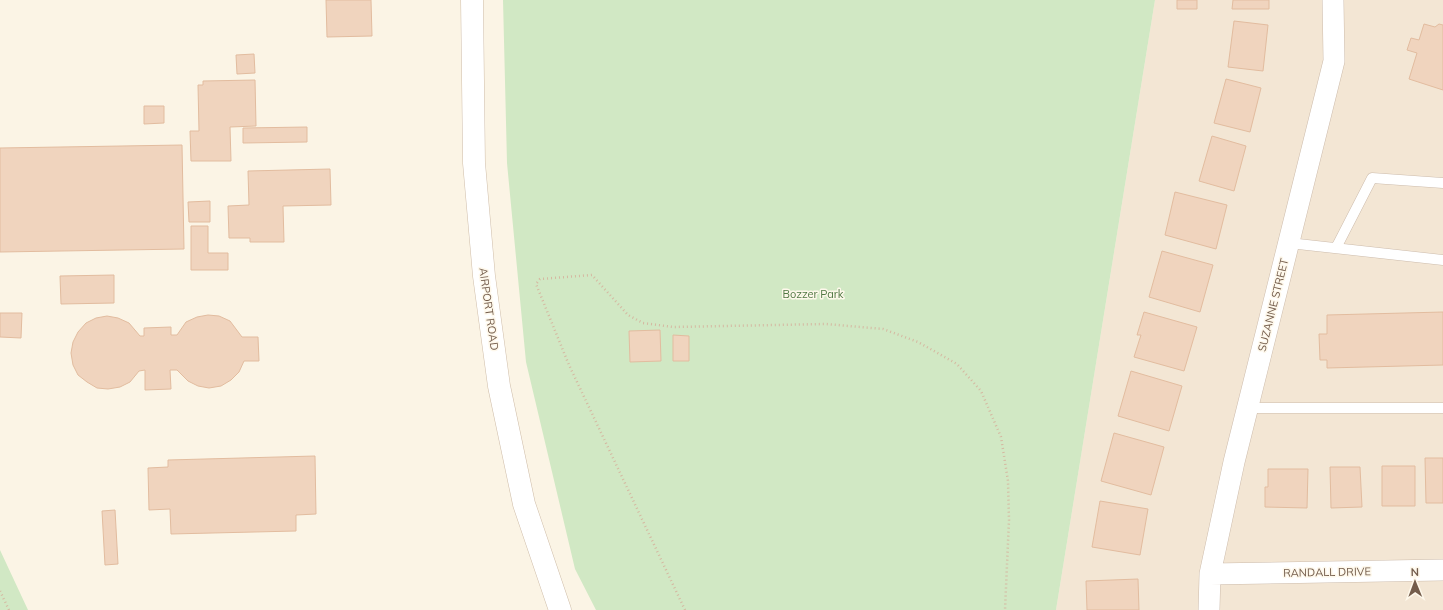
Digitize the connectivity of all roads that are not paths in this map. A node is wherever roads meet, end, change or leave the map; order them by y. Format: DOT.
graph roads {
  1 [pos="472,0"];
  2 [pos="1333,0"];
  3 [pos="1443,183"];
  4 [pos="1289,243"];
  5 [pos="1336,248"];
  6 [pos="1443,260"];
  7 [pos="1248,408"];
  8 [pos="1443,408"];
  9 [pos="1443,570"];
  10 [pos="1210,574"];
  11 [pos="560,610"];
  12 [pos="1209,610"];
  1 -- 11 [label="main road, AIRPORT ROAD"];
  2 -- 4 [label="street, SUZANNE STREET"];
  3 -- 5 [label="lane"];
  4 -- 5 [label="lane"];
  4 -- 7 [label="street, SUZANNE STREET"];
  5 -- 6 [label="lane"];
  7 -- 8 [label="lane"];
  7 -- 10 [label="street, SUZANNE STREET"];
  9 -- 10 [label="street, RANDALL DRIVE"];
  10 -- 12 [label="street, SUZANNE STREET"];
}
